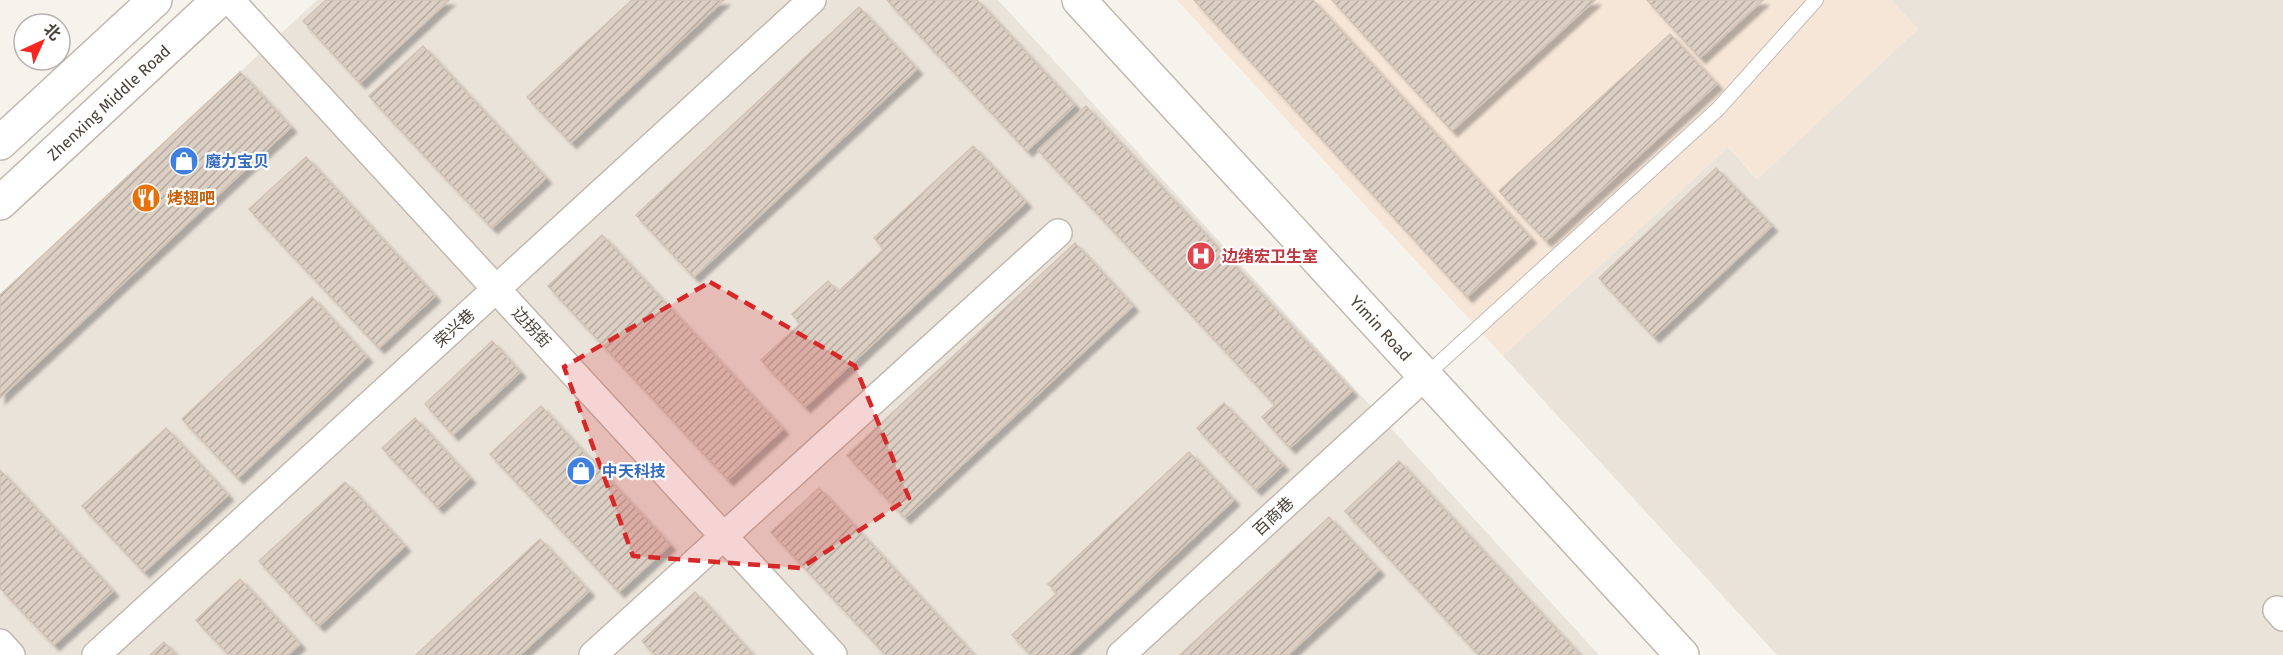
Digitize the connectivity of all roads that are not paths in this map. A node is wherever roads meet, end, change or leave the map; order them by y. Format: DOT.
graph roads {
  1 [pos="155,0"];
  2 [pos="219,0"];
  3 [pos="230,0"];
  4 [pos="812,0"];
  5 [pos="1080,0"];
  6 [pos="1816,0"];
  7 [pos="0,142"];
  8 [pos="0,203"];
  9 [pos="1058,233"];
  10 [pos="497,289"];
  11 [pos="1425,376"];
  12 [pos="725,535"];
  13 [pos="0,643"];
  14 [pos="12,655"];
  15 [pos="96,655"];
  16 [pos="593,655"];
  17 [pos="833,655"];
  18 [pos="1121,655"];
  19 [pos="1682,655"];
  1 -- 7 [label="street"];
  2 -- 8 [label="street, Zhenxing Middle Road"];
  3 -- 10 [label="street, 边拐街"];
  4 -- 10 [label="street, 荣兴巷"];
  5 -- 11 [label="street, Yimin Road"];
  6 -- 11 [label="lane"];
  9 -- 12 [label="street"];
  10 -- 12 [label="street, 边拐街"];
  10 -- 15 [label="street, 荣兴巷"];
  11 -- 18 [label="street, 百商巷"];
  11 -- 19 [label="street, Yimin Road"];
  12 -- 16 [label="street"];
  12 -- 17 [label="street, 边拐街"];
  13 -- 14 [label="street"];
}
